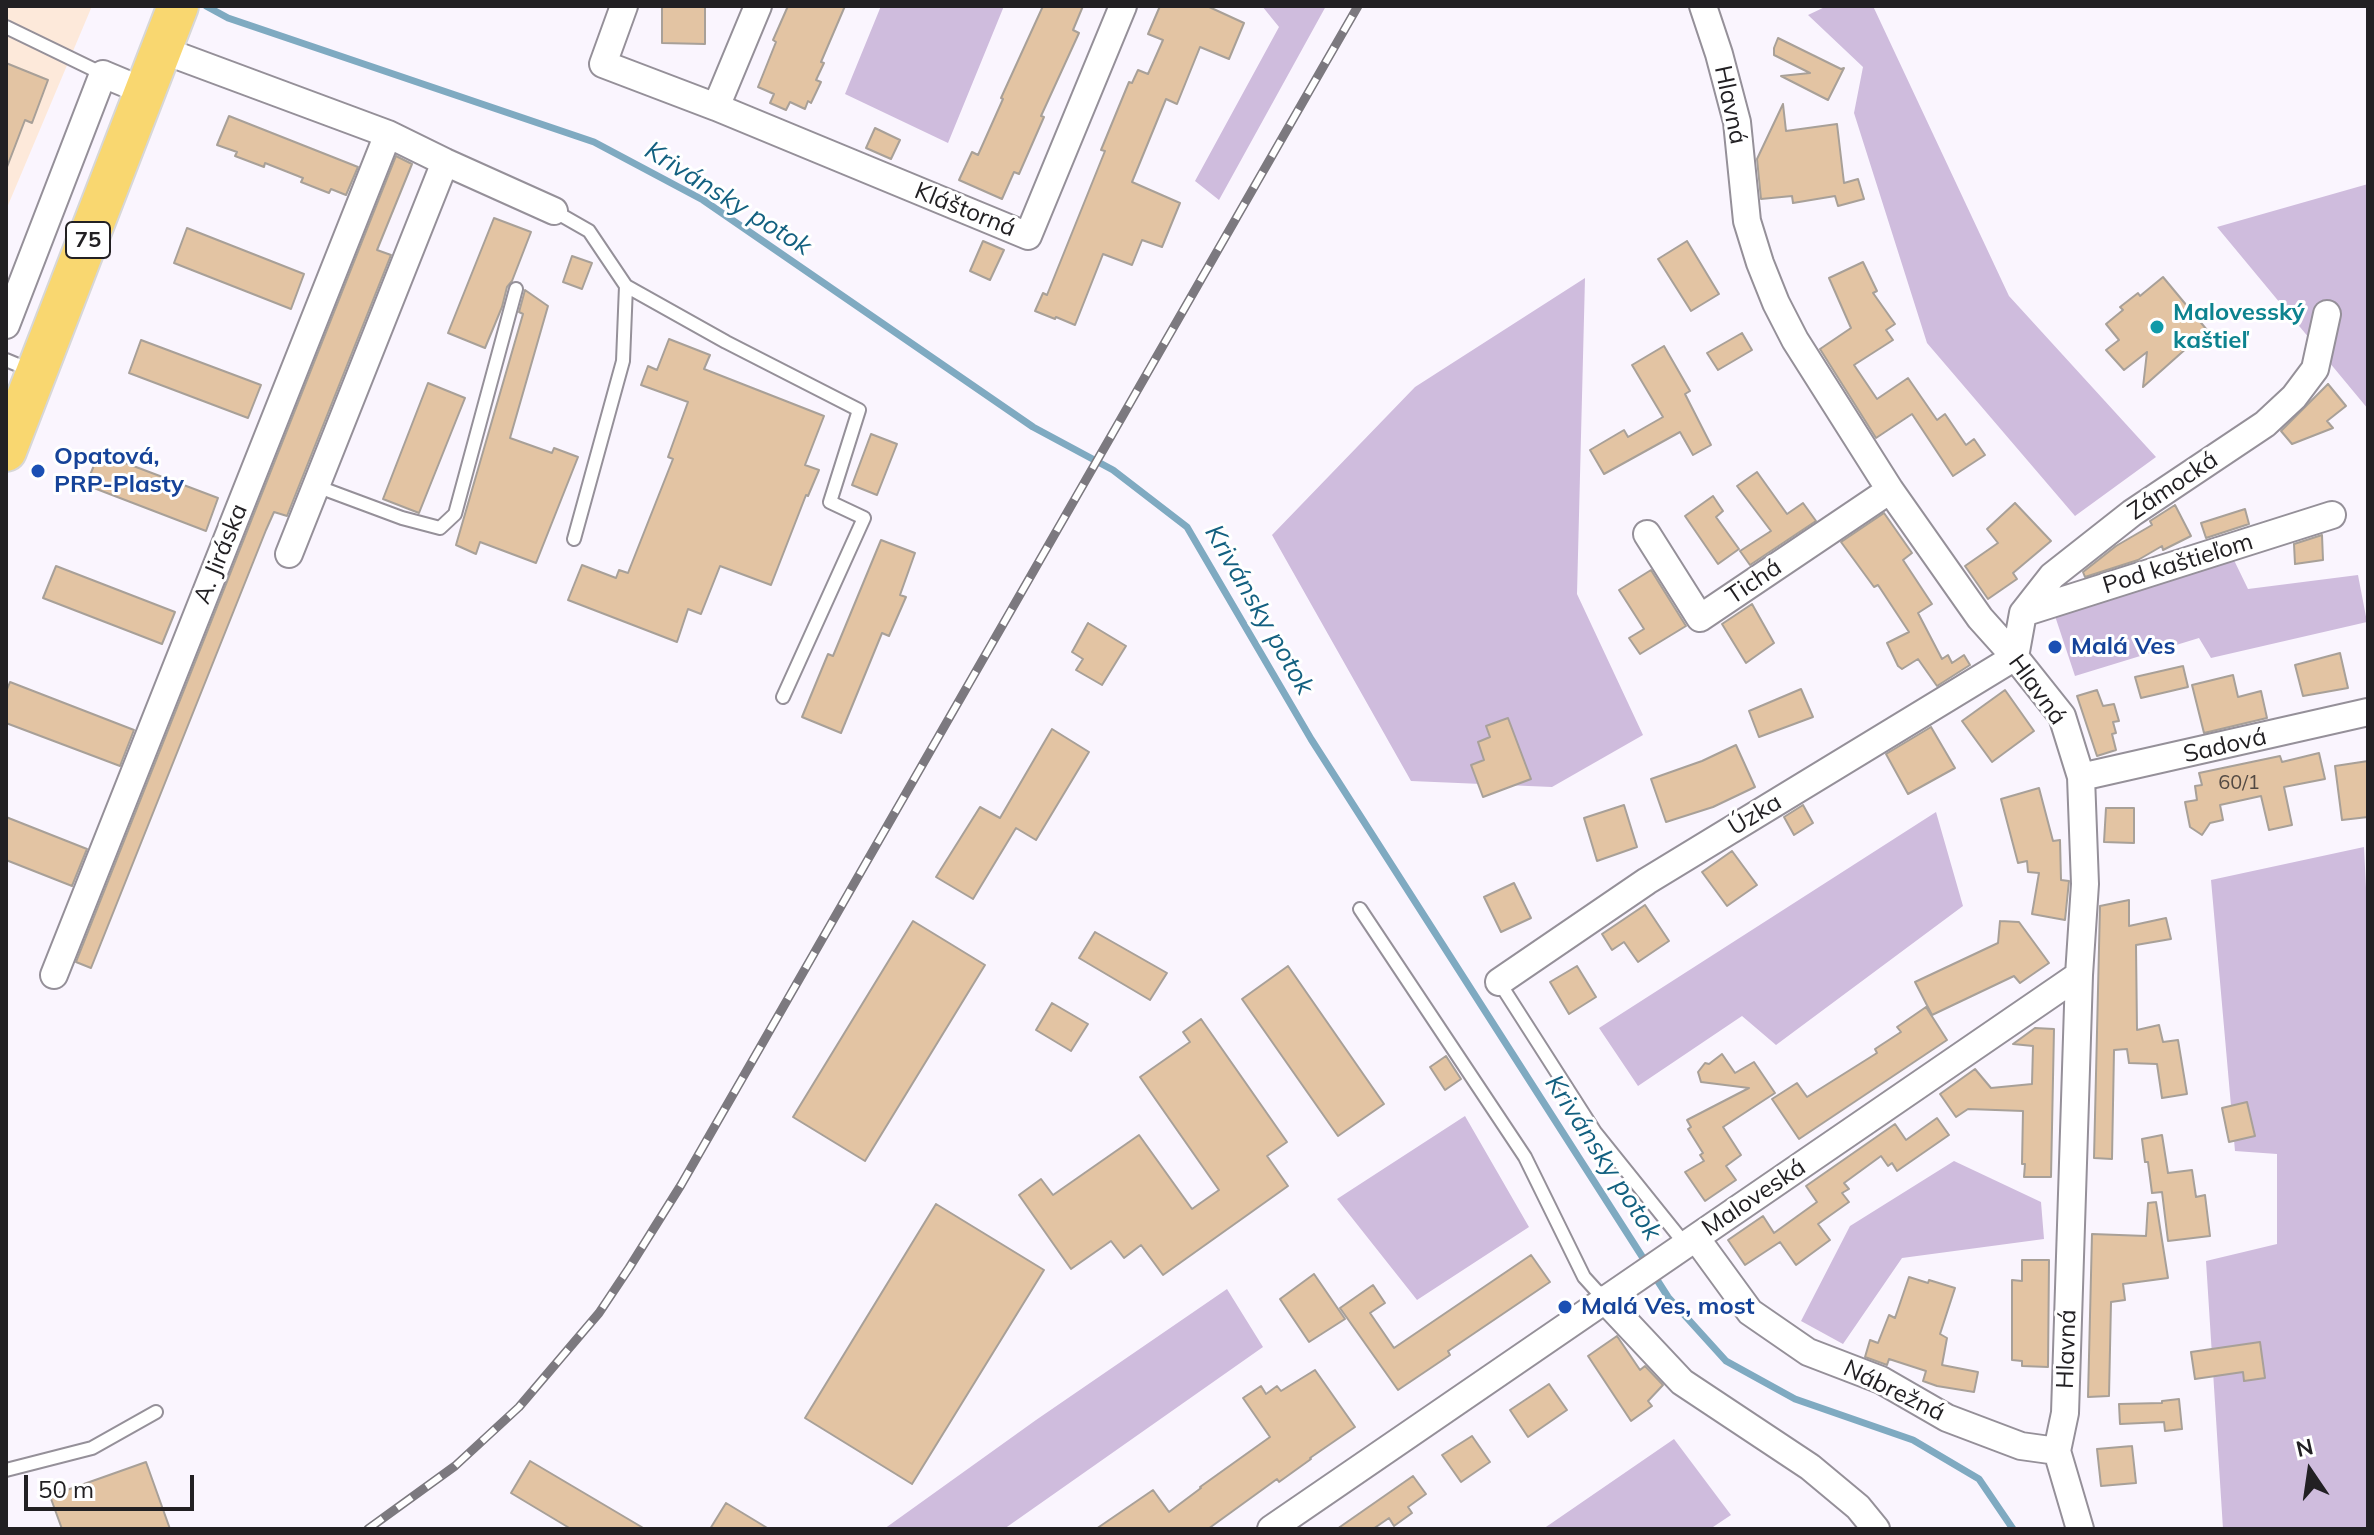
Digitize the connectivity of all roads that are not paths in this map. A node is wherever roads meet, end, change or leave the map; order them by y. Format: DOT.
graph roads {
  1 [pos="624,6"];
  2 [pos="758,6"];
  3 [pos="1123,6"];
  4 [pos="1703,6"];
  5 [pos="6,27"];
  6 [pos="170,28"];
  7 [pos="103,74"];
  8 [pos="146,92"];
  9 [pos="716,107"];
  10 [pos="388,134"];
  11 [pos="445,162"];
  12 [pos="554,211"];
  13 [pos="626,286"];
  14 [pos="516,289"];
  15 [pos="2327,314"];
  16 [pos="6,325"];
  17 [pos="21,366"];
  18 [pos="6,451"];
  19 [pos="316,486"];
  20 [pos="1890,490"];
  21 [pos="2332,515"];
  22 [pos="1647,534"];
  23 [pos="574,539"];
  24 [pos="289,554"];
  25 [pos="2023,613"];
  26 [pos="2015,657"];
  27 [pos="783,697"];
  28 [pos="2368,712"];
  29 [pos="2081,777"];
  30 [pos="1360,909"];
  31 [pos="54,975"];
  32 [pos="2079,975"];
  33 [pos="1499,982"];
  34 [pos="1685,1245"];
  35 [pos="1609,1296"];
  36 [pos="156,1412"];
  37 [pos="2057,1451"];
  38 [pos="6,1470"];
  39 [pos="1271,1529"];
  40 [pos="1876,1529"];
  41 [pos="2080,1529"];
  1 -- 9 [label="street"];
  2 -- 9 [label="street"];
  3 -- 9 [label="street, Kláštorná"];
  4 -- 20 [label="street, Hlavná"];
  5 -- 7 [label="lane"];
  6 -- 8 [label="main road, 75"];
  6 -- 10 [label="street"];
  7 -- 8 [label="street"];
  7 -- 16 [label="street"];
  8 -- 17 [label="main road, 75"];
  10 -- 11 [label="street"];
  10 -- 31 [label="street, A. Jiráska"];
  11 -- 12 [label="street"];
  11 -- 19 [label="street"];
  12 -- 13 [label="lane"];
  13 -- 23 [label="lane"];
  13 -- 27 [label="lane"];
  14 -- 19 [label="lane"];
  15 -- 25 [label="street, Zámocká"];
  17 -- 18 [label="main road, 75"];
  19 -- 24 [label="street"];
  20 -- 22 [label="street, Tichá"];
  20 -- 26 [label="street, Hlavná"];
  21 -- 25 [label="street, Pod kaštieľom"];
  25 -- 26 [label="street, Zámocká"];
  26 -- 29 [label="street, Hlavná"];
  26 -- 33 [label="street, Úzka"];
  28 -- 29 [label="street, Sadová"];
  29 -- 32 [label="street, Hlavná"];
  30 -- 35 [label="lane"];
  32 -- 34 [label="street, Maloveská"];
  32 -- 37 [label="street, Hlavná"];
  33 -- 34 [label="lane"];
  34 -- 35 [label="street, Maloveská"];
  34 -- 37 [label="street, Nábrežná"];
  35 -- 39 [label="street, Maloveská"];
  35 -- 40 [label="street"];
  36 -- 38 [label="lane"];
  37 -- 41 [label="street"];
}
